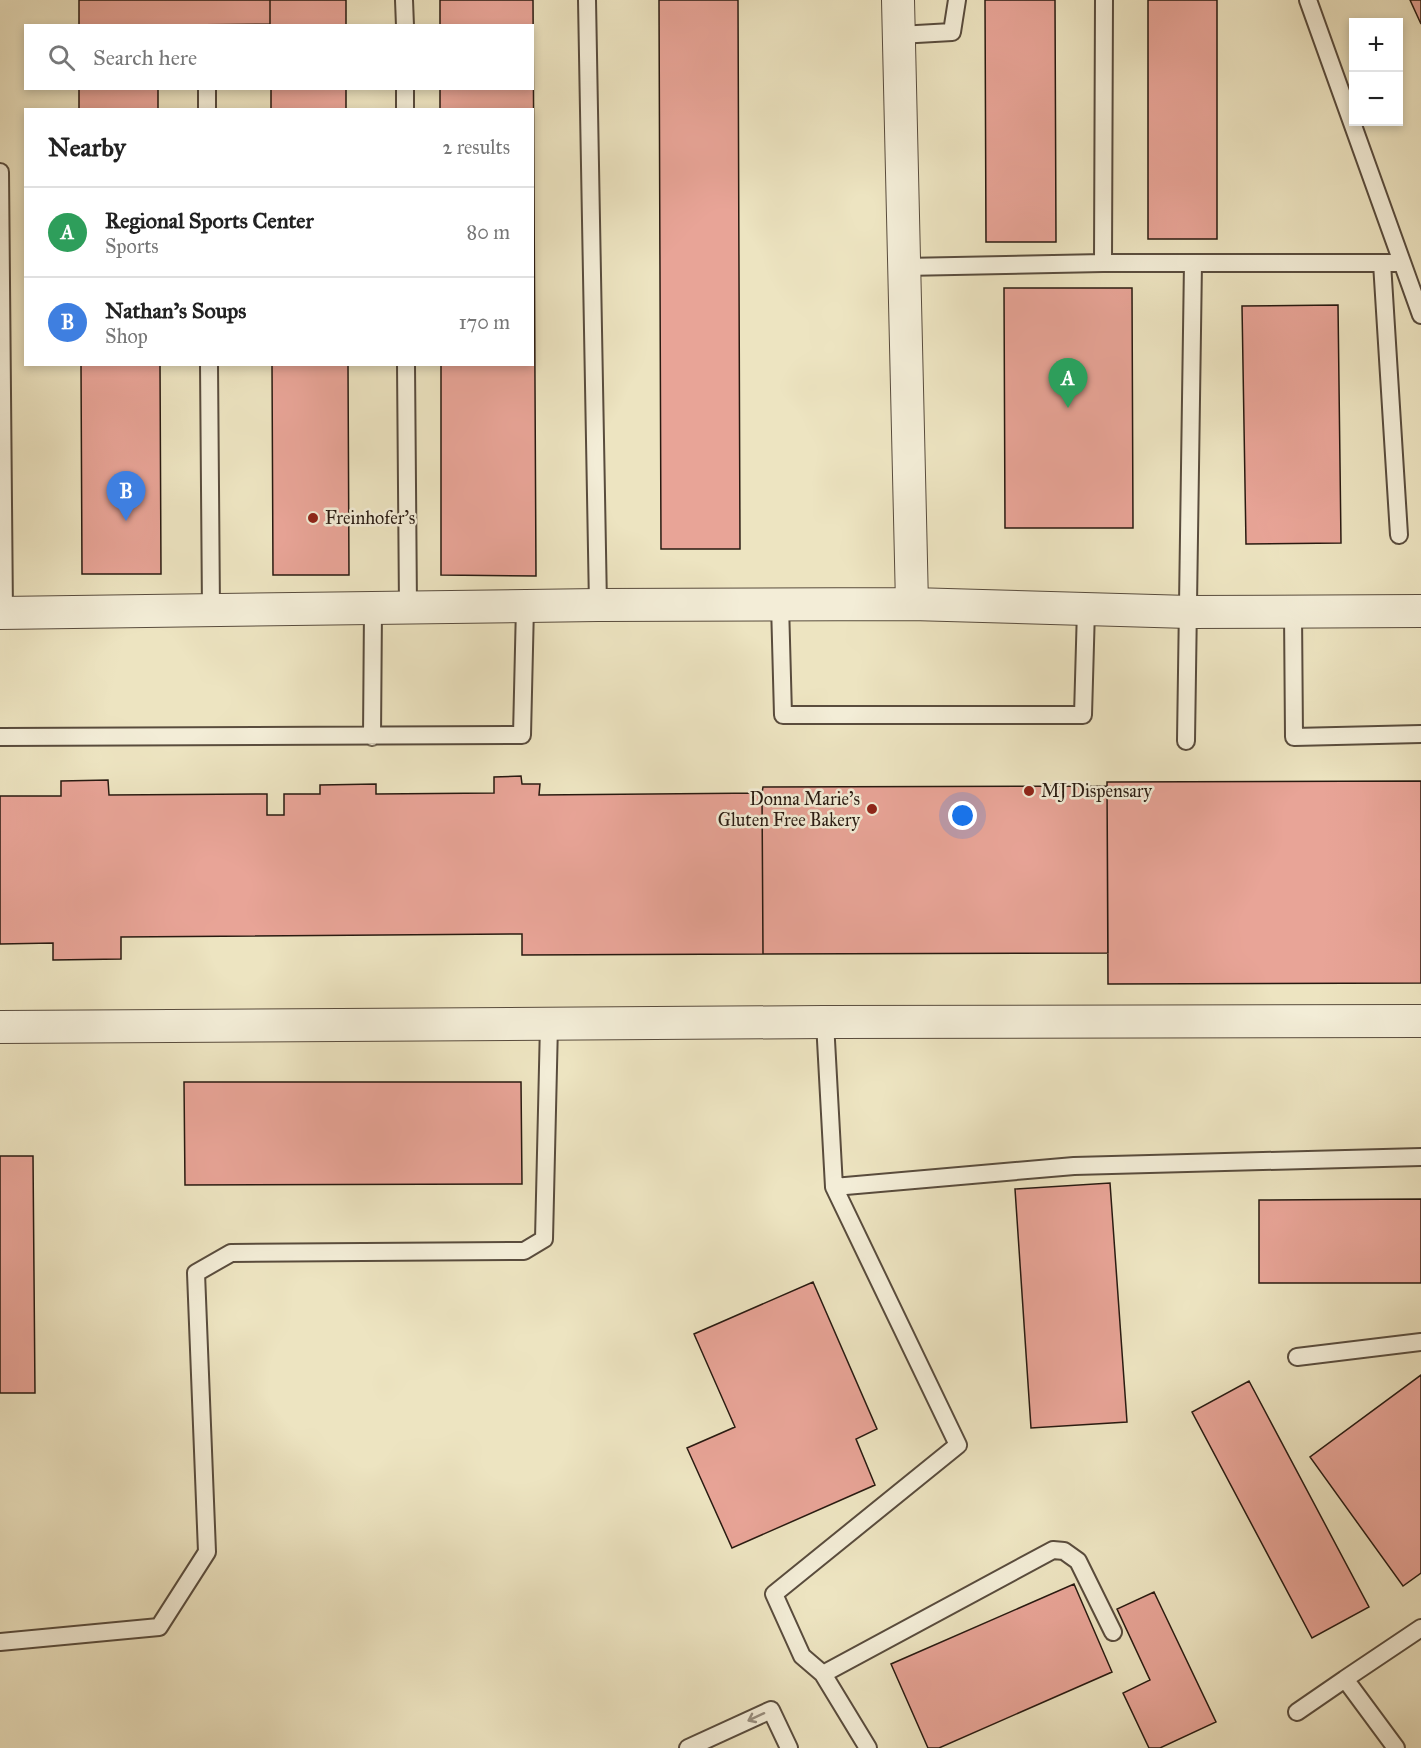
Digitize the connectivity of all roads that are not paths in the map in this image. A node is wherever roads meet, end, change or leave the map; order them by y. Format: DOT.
graph roads {
  1 [pos="404,0"];
  2 [pos="587,0"];
  3 [pos="898,0"];
  4 [pos="957,0"];
  5 [pos="1104,0"];
  6 [pos="1308,0"];
  7 [pos="405,24"];
  8 [pos="899,35"];
  9 [pos="207,90"];
  10 [pos="405,90"];
  11 [pos="207,108"];
  12 [pos="405,108"];
  13 [pos="0,172"];
  14 [pos="1103,263"];
  15 [pos="1193,263"];
  16 [pos="1382,263"];
  17 [pos="1402,263"];
  18 [pos="904,267"];
  19 [pos="1421,315"];
  20 [pos="209,366"];
  21 [pos="406,366"];
  22 [pos="1399,534"];
  23 [pos="780,604"];
  24 [pos="912,604"];
  25 [pos="598,605"];
  26 [pos="525,606"];
  27 [pos="373,608"];
  28 [pos="408,608"];
  29 [pos="1086,609"];
  30 [pos="211,610"];
  31 [pos="1421,611"];
  32 [pos="1189,612"];
  33 [pos="1293,612"];
  34 [pos="2,613"];
  35 [pos="1421,734"];
  36 [pos="0,737"];
  37 [pos="372,737"];
  38 [pos="1186,741"];
  39 [pos="1421,1021"];
  40 [pos="825,1022"];
  41 [pos="549,1024"];
  42 [pos="0,1027"];
  43 [pos="1421,1157"];
  44 [pos="834,1187"];
  45 [pos="1421,1342"];
  46 [pos="1297,1356"];
  47 [pos="1421,1628"];
  48 [pos="1113,1632"];
  49 [pos="0,1642"];
  50 [pos="823,1674"];
  51 [pos="1345,1679"];
  52 [pos="1297,1712"];
  53 [pos="713,1742"];
  54 [pos="688,1748"];
  55 [pos="789,1748"];
  56 [pos="868,1748"];
  57 [pos="1396,1748"];
  1 -- 7 [label="lane"];
  2 -- 25 [label="lane"];
  3 -- 8 [label="street"];
  4 -- 8 [label="lane"];
  5 -- 14 [label="lane"];
  6 -- 17 [label="lane"];
  8 -- 18 [label="street"];
  9 -- 11 [label="lane"];
  10 -- 12 [label="lane"];
  13 -- 34 [label="lane"];
  14 -- 15 [label="lane"];
  14 -- 18 [label="lane"];
  15 -- 16 [label="lane"];
  15 -- 32 [label="lane"];
  16 -- 17 [label="lane"];
  16 -- 22 [label="lane"];
  17 -- 19 [label="lane"];
  18 -- 24 [label="street"];
  20 -- 30 [label="lane"];
  21 -- 28 [label="lane"];
  23 -- 24 [label="street"];
  23 -- 25 [label="street"];
  23 -- 29 [label="lane"];
  24 -- 29 [label="street"];
  25 -- 26 [label="street"];
  26 -- 28 [label="street"];
  26 -- 37 [label="lane"];
  27 -- 28 [label="street"];
  27 -- 30 [label="street"];
  27 -- 37 [label="lane"];
  29 -- 32 [label="street"];
  30 -- 34 [label="street"];
  31 -- 33 [label="street"];
  32 -- 33 [label="street"];
  32 -- 38 [label="lane"];
  33 -- 35 [label="lane"];
  36 -- 37 [label="lane"];
  39 -- 40 [label="street"];
  40 -- 41 [label="street"];
  40 -- 44 [label="lane"];
  41 -- 42 [label="street"];
  41 -- 49 [label="lane"];
  43 -- 44 [label="lane"];
  44 -- 50 [label="lane"];
  45 -- 46 [label="lane"];
  47 -- 51 [label="lane"];
  48 -- 50 [label="lane"];
  50 -- 56 [label="lane"];
  51 -- 52 [label="lane"];
  51 -- 57 [label="lane"];
  53 -- 54 [label="lane"];
  55 -- 53 [label="lane, one-way"];
}
